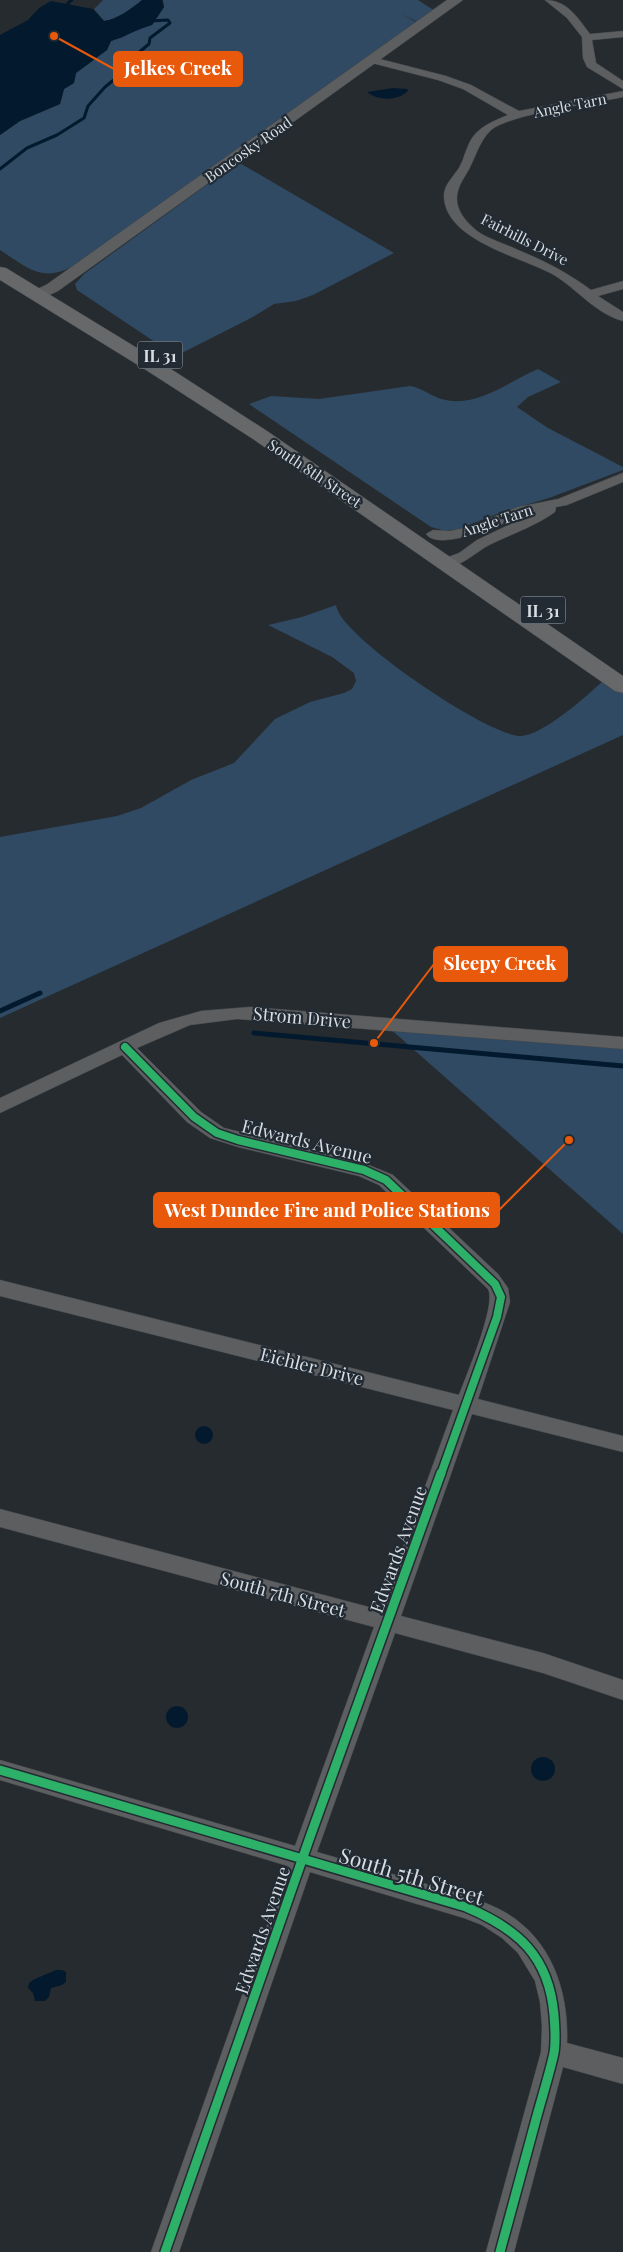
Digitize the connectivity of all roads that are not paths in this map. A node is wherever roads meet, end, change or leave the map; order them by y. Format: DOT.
graph roads {
  1 [pos="456,0"];
  2 [pos="550,0"];
  3 [pos="623,34"];
  4 [pos="588,37"];
  5 [pos="366,64"];
  6 [pos="623,86"];
  7 [pos="623,94"];
  8 [pos="517,115"];
  9 [pos="0,256"];
  10 [pos="0,272"];
  11 [pos="623,285"];
  12 [pos="44,291"];
  13 [pos="588,296"];
  14 [pos="623,317"];
  15 [pos="623,477"];
  16 [pos="562,502"];
  17 [pos="433,534"];
  18 [pos="454,559"];
  19 [pos="623,664"];
  20 [pos="623,686"];
  21 [pos="623,1043"];
  22 [pos="125,1047"];
  23 [pos="0,1106"];
  24 [pos="0,1288"];
  25 [pos="466,1404"];
  26 [pos="623,1444"];
  27 [pos="0,1518"];
  28 [pos="387,1622"];
  29 [pos="623,1690"];
  30 [pos="0,1770"];
  31 [pos="302,1860"];
  32 [pos="554,2052"];
  33 [pos="623,2071"];
  34 [pos="165,2252"];
  35 [pos="500,2252"];
  1 -- 5 [label="street, Boncosky Road"];
  2 -- 4 [label="street"];
  3 -- 4 [label="street"];
  4 -- 6 [label="street"];
  5 -- 8 [label="street"];
  5 -- 12 [label="street, Boncosky Road"];
  7 -- 8 [label="street, Angle Tarn"];
  8 -- 13 [label="street, Fairhills Drive"];
  9 -- 12 [label="main road, South 8th Street / IL 31"];
  10 -- 12 [label="main road, South 8th Street"];
  11 -- 13 [label="street"];
  12 -- 17 [label="main road, South 8th Street / IL 31"];
  12 -- 18 [label="main road, South 8th Street"];
  13 -- 14 [label="street, Fairhills Drive"];
  15 -- 16 [label="street, Angle Tarn"];
  16 -- 17 [label="street, Angle Tarn"];
  16 -- 18 [label="street, Angle Tarn"];
  17 -- 18 [label="main road, South 8th Street / IL 31"];
  18 -- 19 [label="main road, South 8th Street / IL 31"];
  18 -- 20 [label="main road, South 8th Street"];
  21 -- 22 [label="street, Strom Drive"];
  22 -- 23 [label="street, Strom Drive"];
  22 -- 25 [label="street, Edwards Avenue"];
  24 -- 25 [label="street, Eichler Drive"];
  25 -- 26 [label="street, Eichler Drive"];
  25 -- 28 [label="street, Edwards Avenue"];
  27 -- 28 [label="street, South 7th Street"];
  28 -- 29 [label="street, South 7th Street"];
  28 -- 31 [label="street, Edwards Avenue"];
  30 -- 31 [label="street, South 5th Street"];
  31 -- 32 [label="street, South 5th Street"];
  31 -- 34 [label="street, Edwards Avenue"];
  32 -- 33 [label="street"];
  32 -- 35 [label="street, South 5th Street"];
}
